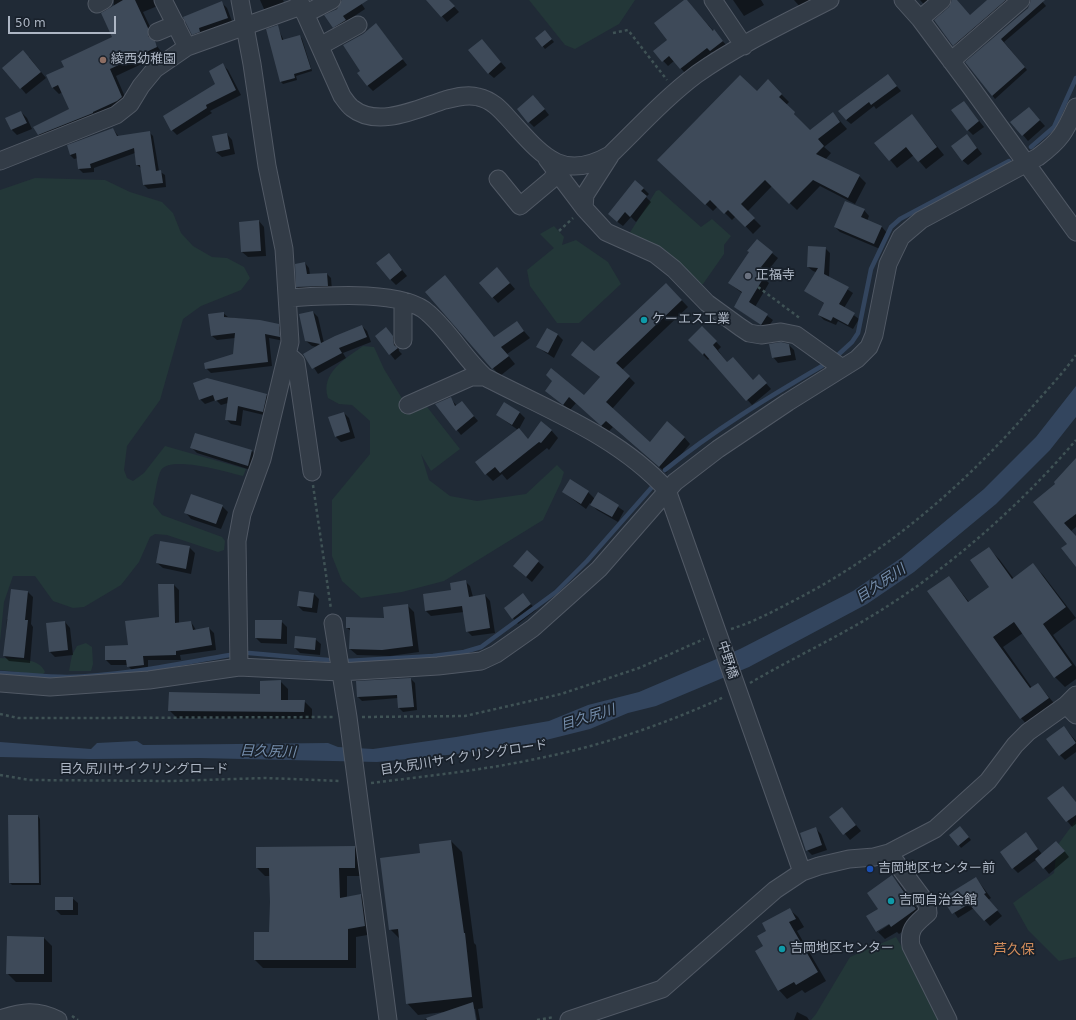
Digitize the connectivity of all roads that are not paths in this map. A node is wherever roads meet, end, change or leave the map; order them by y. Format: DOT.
graph roads {
  1 [pos="163,0"];
  2 [pos="240,0"];
  3 [pos="332,0"];
  4 [pos="713,0"];
  5 [pos="830,0"];
  6 [pos="903,0"];
  7 [pos="942,0"];
  8 [pos="1021,0"];
  9 [pos="302,6"];
  10 [pos="920,19"];
  11 [pos="176,24"];
  12 [pos="358,25"];
  13 [pos="244,28"];
  14 [pos="157,32"];
  15 [pos="320,46"];
  16 [pos="744,46"];
  17 [pos="187,47"];
  18 [pos="951,61"];
  19 [pos="1076,107"];
  20 [pos="610,155"];
  21 [pos="0,161"];
  22 [pos="1027,163"];
  23 [pos="559,169"];
  24 [pos="498,179"];
  25 [pos="584,208"];
  26 [pos="1076,232"];
  27 [pos="288,298"];
  28 [pos="403,301"];
  29 [pos="402,340"];
  30 [pos="288,355"];
  31 [pos="842,368"];
  32 [pos="485,377"];
  33 [pos="408,404"];
  34 [pos="312,476"];
  35 [pos="667,490"];
  36 [pos="333,623"];
  37 [pos="239,667"];
  38 [pos="340,672"];
  39 [pos="0,683"];
  40 [pos="1073,705"];
  41 [pos="889,853"];
  42 [pos="802,872"];
  43 [pos="609,1014"];
  44 [pos="0,1019"];
  45 [pos="58,1020"];
  46 [pos="388,1020"];
  47 [pos="569,1020"];
  48 [pos="948,1020"];
  1 -- 11 [label="street"];
  2 -- 13 [label="street"];
  3 -- 9 [label="street"];
  4 -- 16 [label="street"];
  5 -- 16 [label="street"];
  6 -- 10 [label="street"];
  7 -- 10 [label="street"];
  8 -- 18 [label="street"];
  9 -- 13 [label="street"];
  9 -- 15 [label="street"];
  10 -- 18 [label="street"];
  11 -- 14 [label="street"];
  11 -- 17 [label="street"];
  12 -- 15 [label="street"];
  13 -- 17 [label="street"];
  13 -- 27 [label="street"];
  15 -- 23 [label="street"];
  16 -- 20 [label="street"];
  17 -- 21 [label="street"];
  18 -- 22 [label="street"];
  19 -- 22 [label="street"];
  20 -- 23 [label="street"];
  20 -- 25 [label="street"];
  22 -- 26 [label="street"];
  22 -- 31 [label="street"];
  23 -- 24 [label="street"];
  23 -- 25 [label="street"];
  25 -- 31 [label="street"];
  27 -- 28 [label="street"];
  27 -- 30 [label="street"];
  28 -- 29 [label="street"];
  28 -- 32 [label="street"];
  30 -- 34 [label="street"];
  30 -- 37 [label="street"];
  31 -- 35 [label="street"];
  32 -- 33 [label="street"];
  32 -- 35 [label="street"];
  35 -- 38 [label="street"];
  35 -- 42 [label="street, 中野橋"];
  36 -- 38 [label="street"];
  37 -- 38 [label="street"];
  37 -- 39 [label="street"];
  38 -- 46 [label="street"];
  40 -- 41 [label="street"];
  41 -- 42 [label="street"];
  41 -- 48 [label="street"];
  42 -- 43 [label="street"];
  43 -- 47 [label="street"];
  44 -- 45 [label="street"];
}
